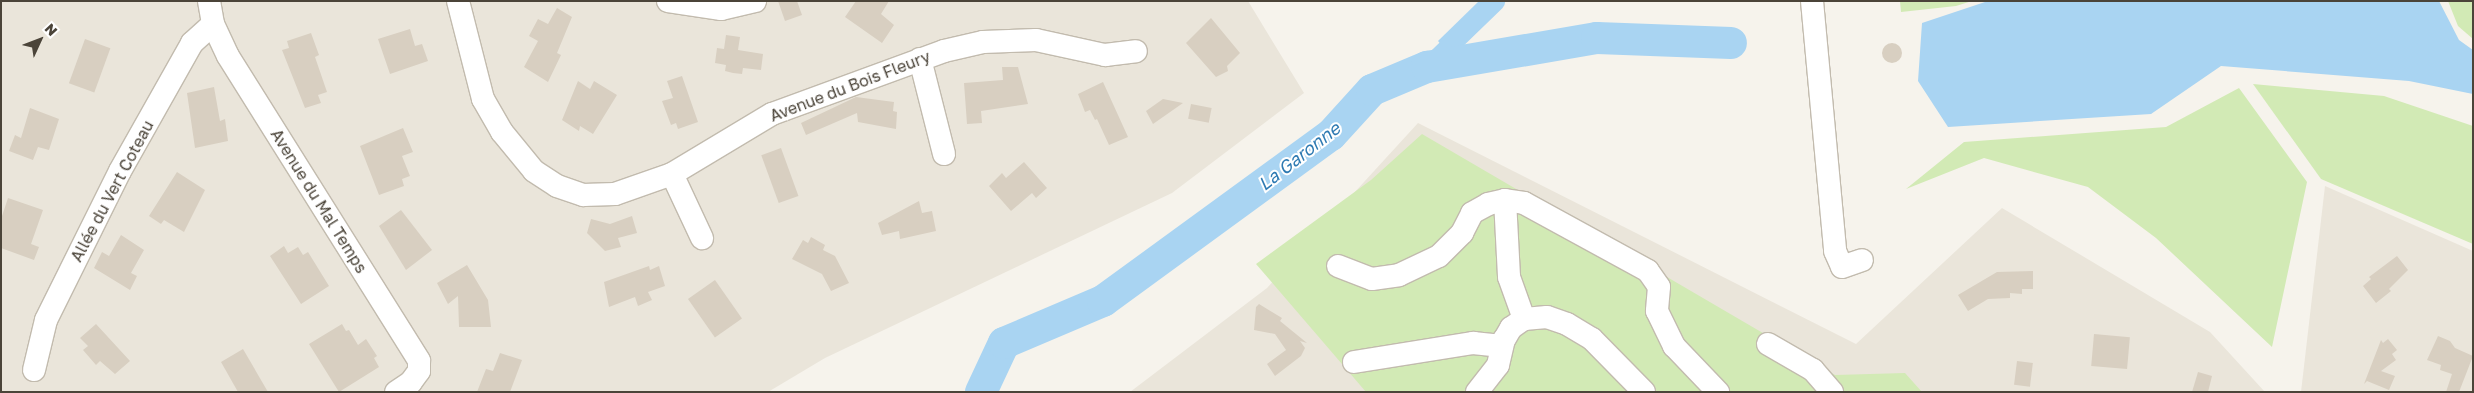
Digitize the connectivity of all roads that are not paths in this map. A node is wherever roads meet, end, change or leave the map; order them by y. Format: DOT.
graph roads {
  1 [pos="209,1"];
  2 [pos="458,1"];
  3 [pos="668,1"];
  4 [pos="755,1"];
  5 [pos="1812,1"];
  6 [pos="213,24"];
  7 [pos="1136,51"];
  8 [pos="920,59"];
  9 [pos="944,154"];
  10 [pos="672,174"];
  11 [pos="1505,200"];
  12 [pos="702,238"];
  13 [pos="1862,260"];
  14 [pos="1338,266"];
  15 [pos="1524,319"];
  16 [pos="1768,344"];
  17 [pos="1502,346"];
  18 [pos="1354,362"];
  19 [pos="34,370"];
  20 [pos="396,392"];
  21 [pos="1478,392"];
  22 [pos="1644,392"];
  23 [pos="1718,392"];
  24 [pos="1832,392"];
  1 -- 6 [label="street, Avenue du Mal Temps"];
  2 -- 10 [label="street, Avenue du Bois Fleury"];
  3 -- 4 [label="street"];
  5 -- 13 [label="street"];
  6 -- 19 [label="street, Allée du Vert Coteau"];
  6 -- 20 [label="street, Avenue du Mal Temps"];
  7 -- 8 [label="street, Avenue du Bois Fleury"];
  8 -- 9 [label="street"];
  8 -- 10 [label="street, Avenue du Bois Fleury"];
  10 -- 12 [label="street"];
  11 -- 14 [label="street"];
  11 -- 15 [label="street"];
  11 -- 23 [label="street"];
  15 -- 17 [label="street"];
  15 -- 22 [label="street"];
  16 -- 24 [label="street"];
  17 -- 18 [label="street"];
  17 -- 21 [label="street"];
}
